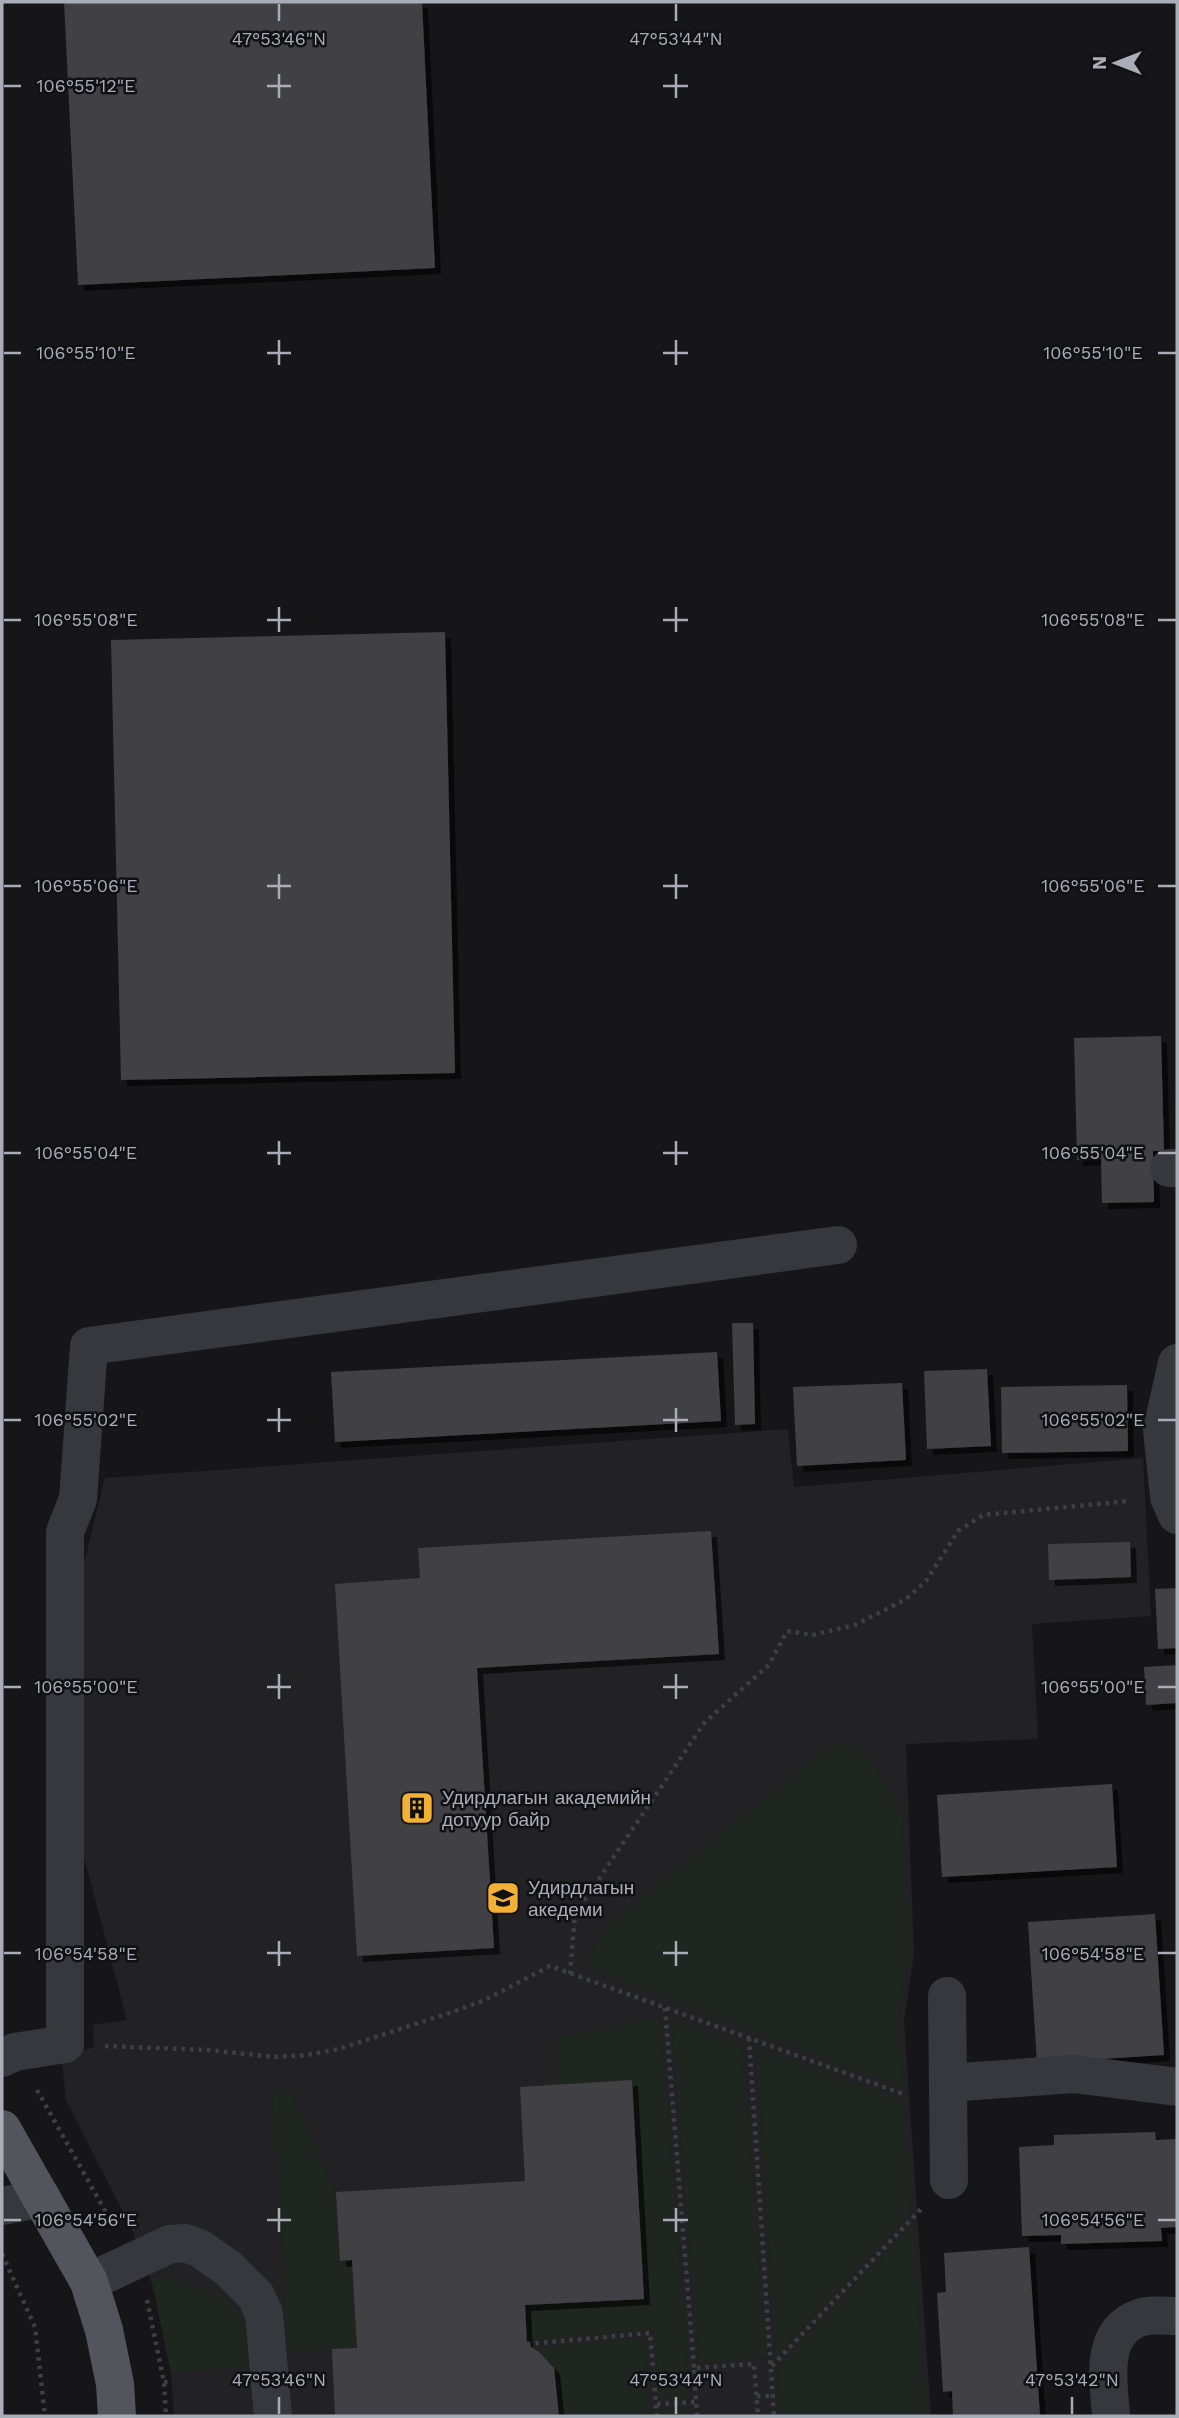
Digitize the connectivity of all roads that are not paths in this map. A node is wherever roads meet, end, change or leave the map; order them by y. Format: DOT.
graph roads {
  1 [pos="838,1245"];
  2 [pos="1177,1363"];
  3 [pos="1173,1506"];
  4 [pos="947,1996"];
  5 [pos="9,2055"];
  6 [pos="1177,2087"];
  7 [pos="948,2097"];
  8 [pos="2,2129"];
  9 [pos="949,2180"];
  10 [pos="42,2198"];
  11 [pos="2,2206"];
  12 [pos="89,2282"];
  13 [pos="1177,2316"];
  14 [pos="117,2416"];
  15 [pos="273,2416"];
  16 [pos="1111,2416"];
  1 -- 5 [label="street"];
  2 -- 3 [label="street"];
  4 -- 7 [label="street"];
  6 -- 7 [label="street"];
  7 -- 9 [label="street"];
  8 -- 10 [label="main road"];
  10 -- 11 [label="street"];
  10 -- 12 [label="main road"];
  12 -- 14 [label="main road"];
  12 -- 15 [label="street"];
  13 -- 16 [label="street"];
}
